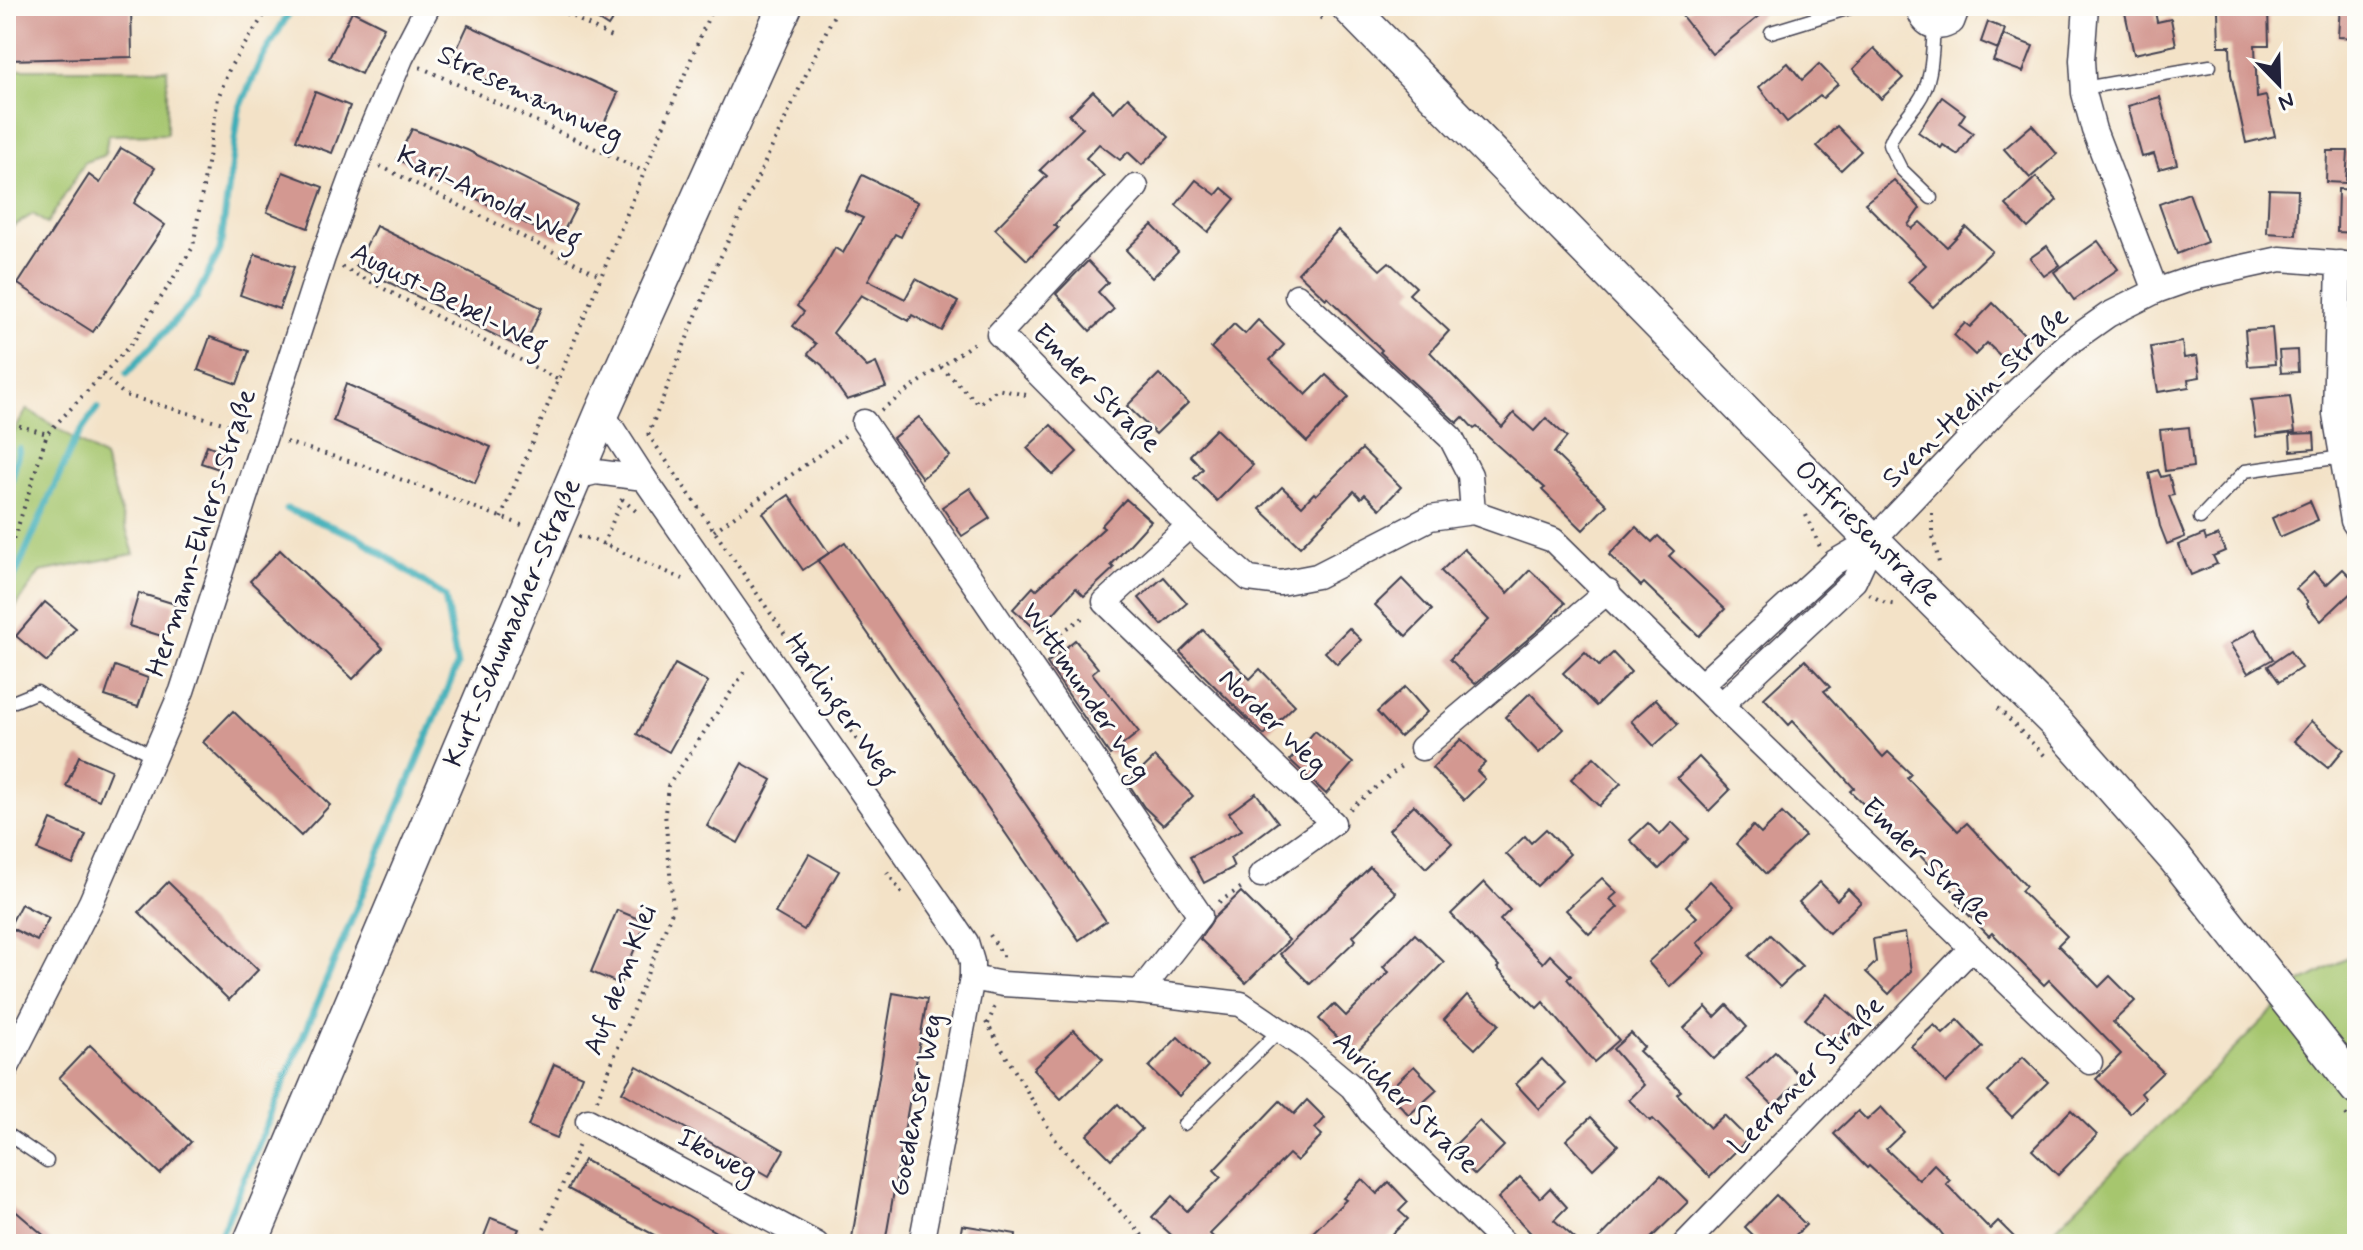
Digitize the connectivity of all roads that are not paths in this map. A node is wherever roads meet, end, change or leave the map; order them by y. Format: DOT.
graph roads {
  1 [pos="428,6"];
  2 [pos="785,6"];
  3 [pos="1348,6"];
  4 [pos="1856,6"];
  5 [pos="1919,6"];
  6 [pos="1958,6"];
  7 [pos="2086,6"];
  8 [pos="1934,27"];
  9 [pos="1771,32"];
  10 [pos="2210,66"];
  11 [pos="2084,88"];
  12 [pos="1136,187"];
  13 [pos="1931,198"];
  14 [pos="2348,264"];
  15 [pos="2156,291"];
  16 [pos="1297,296"];
  17 [pos="602,413"];
  18 [pos="864,422"];
  19 [pos="2342,457"];
  20 [pos="576,477"];
  21 [pos="644,478"];
  22 [pos="1473,512"];
  23 [pos="2200,518"];
  24 [pos="1189,526"];
  25 [pos="2357,527"];
  26 [pos="1873,540"];
  27 [pos="1608,591"];
  28 [pos="1701,685"];
  29 [pos="15,701"];
  30 [pos="1721,705"];
  31 [pos="1422,748"];
  32 [pos="156,757"];
  33 [pos="1261,875"];
  34 [pos="1971,949"];
  35 [pos="972,978"];
  36 [pos="1140,992"];
  37 [pos="1280,1030"];
  38 [pos="8,1059"];
  39 [pos="2090,1062"];
  40 [pos="2357,1088"];
  41 [pos="588,1121"];
  42 [pos="1184,1124"];
  43 [pos="6,1133"];
  44 [pos="47,1161"];
  45 [pos="805,1241"];
  46 [pos="250,1244"];
  47 [pos="921,1244"];
  48 [pos="1505,1244"];
  49 [pos="1685,1244"];
  1 -- 32 [label="street, Hermann-Ehlers-Straße"];
  2 -- 17 [label="main road, Kurt-Schumacher-Straße"];
  3 -- 26 [label="main road, Ostfriesenstraße"];
  4 -- 9 [label="lane"];
  5 -- 8 [label="street"];
  6 -- 8 [label="street"];
  7 -- 11 [label="street"];
  8 -- 13 [label="lane"];
  10 -- 11 [label="lane"];
  11 -- 15 [label="street"];
  12 -- 24 [label="street, Emder Straße"];
  14 -- 15 [label="street, Sven-Hedin-Straße"];
  14 -- 19 [label="street"];
  15 -- 26 [label="street, Sven-Hedin-Straße"];
  16 -- 22 [label="street"];
  17 -- 20 [label="main road, Kurt-Schumacher-Straße"];
  17 -- 21 [label="street, Harlinger Weg"];
  18 -- 36 [label="street, Wittmunder Weg"];
  19 -- 23 [label="lane"];
  19 -- 25 [label="street"];
  20 -- 21 [label="street"];
  20 -- 46 [label="main road, Kurt-Schumacher-Straße"];
  21 -- 35 [label="street, Harlinger Weg"];
  22 -- 24 [label="street, Emder Straße"];
  22 -- 27 [label="street, Emder Straße"];
  24 -- 33 [label="street, Norder Weg"];
  26 -- 28 [label="street"];
  26 -- 30 [label="street"];
  26 -- 40 [label="main road, Ostfriesenstraße"];
  27 -- 28 [label="street, Emder Straße"];
  27 -- 31 [label="street"];
  28 -- 30 [label="street, Emder Straße"];
  29 -- 32 [label="lane"];
  30 -- 34 [label="street, Emder Straße"];
  32 -- 38 [label="street, Hermann-Ehlers-Straße"];
  34 -- 39 [label="street, Emder Straße"];
  34 -- 49 [label="street, Leeraner Straße"];
  35 -- 36 [label="street, Auricher Straße"];
  35 -- 47 [label="street, Goedenser Weg"];
  36 -- 37 [label="street, Auricher Straße"];
  37 -- 42 [label="lane"];
  37 -- 48 [label="street, Auricher Straße"];
  41 -- 45 [label="street, Ikoweg"];
  43 -- 44 [label="lane"];
}
